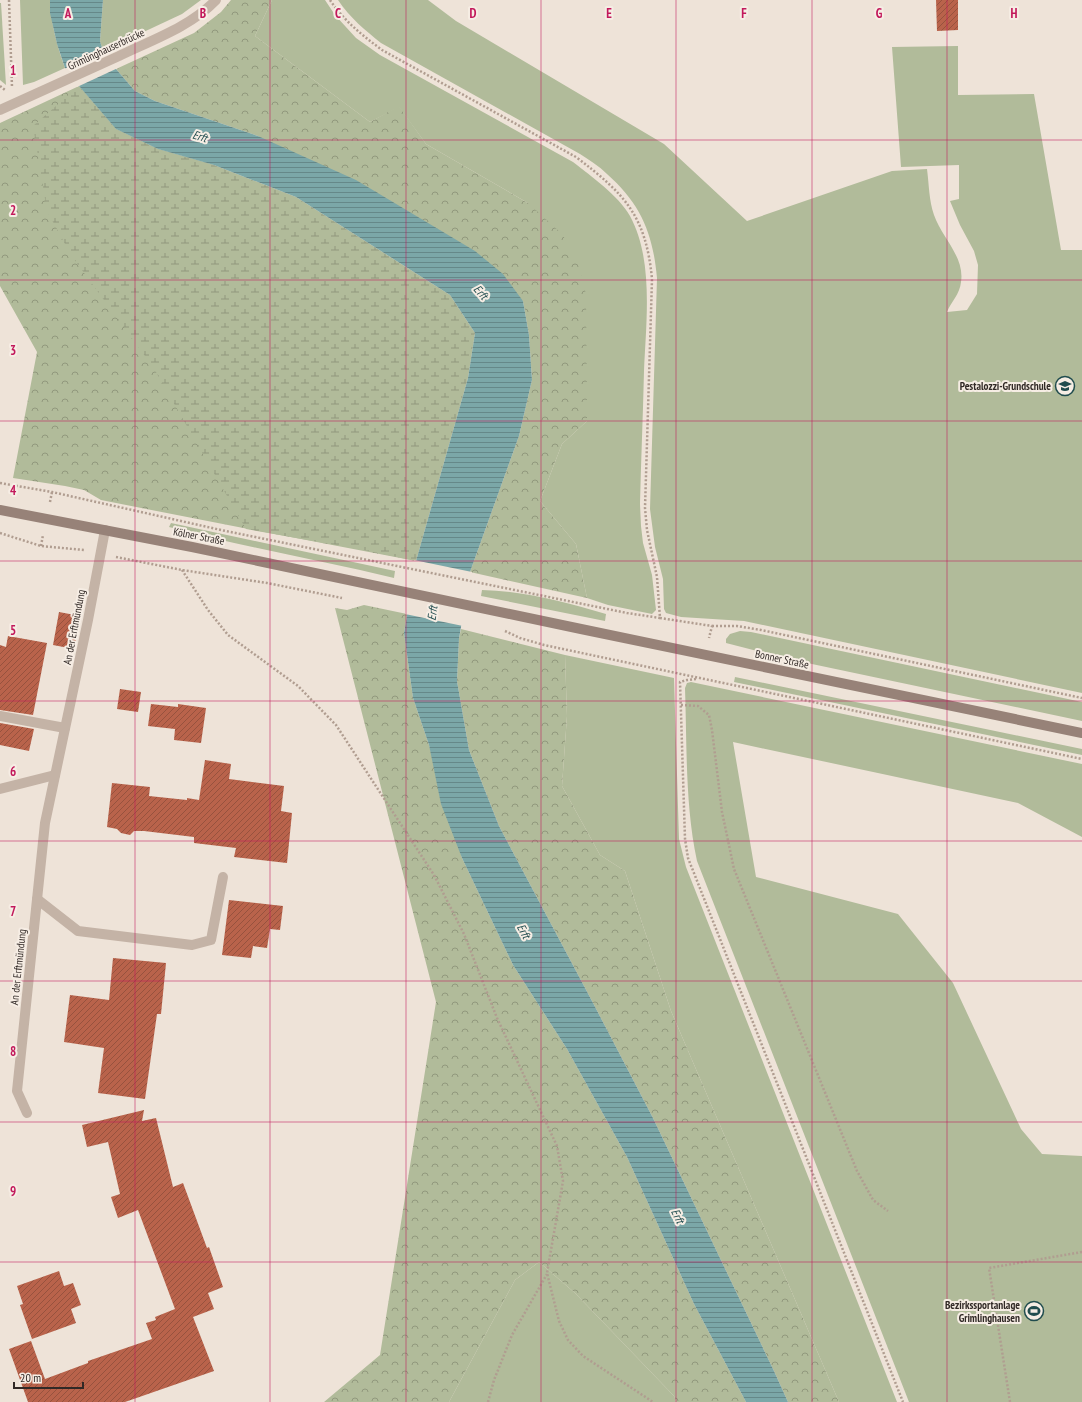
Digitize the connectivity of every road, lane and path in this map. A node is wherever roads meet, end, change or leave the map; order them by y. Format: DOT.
graph roads {
  1 [pos="9,0"];
  2 [pos="216,0"];
  3 [pos="330,0"];
  4 [pos="12,88"];
  5 [pos="0,110"];
  6 [pos="0,483"];
  7 [pos="0,510"];
  8 [pos="105,530"];
  9 [pos="0,533"];
  10 [pos="100,554"];
  11 [pos="182,570"];
  12 [pos="347,598"];
  13 [pos="477,607"];
  14 [pos="660,618"];
  15 [pos="712,626"];
  16 [pos="502,630"];
  17 [pos="706,655"];
  18 [pos="700,679"];
  19 [pos="1082,698"];
  20 [pos="681,705"];
  21 [pos="0,716"];
  22 [pos="65,728"];
  23 [pos="1082,733"];
  24 [pos="1082,759"];
  25 [pos="55,775"];
  26 [pos="0,789"];
  27 [pos="223,877"];
  28 [pos="37,899"];
  29 [pos="27,1113"];
  30 [pos="888,1211"];
  31 [pos="1082,1252"];
  32 [pos="547,1274"];
  33 [pos="488,1402"];
  34 [pos="654,1402"];
  35 [pos="903,1402"];
  36 [pos="1010,1402"];
  1 -- 4 [label="path"];
  2 -- 5 [label="street, Grimlinghauserbrücke"];
  3 -- 14 [label="path"];
  6 -- 14 [label="path"];
  7 -- 8 [label="main road, Kölner Straße"];
  8 -- 10 [label="street, An der Erftmündung"];
  8 -- 13 [label="main road, Kölner Straße"];
  9 -- 10 [label="path"];
  10 -- 11 [label="path"];
  10 -- 22 [label="street, An der Erftmündung"];
  11 -- 12 [label="path"];
  11 -- 32 [label="path"];
  13 -- 17 [label="main road, Bonner Straße"];
  14 -- 15 [label="path"];
  15 -- 17 [label="path"];
  15 -- 19 [label="path"];
  16 -- 18 [label="path"];
  17 -- 23 [label="main road, Bonner Straße"];
  18 -- 20 [label="path"];
  18 -- 24 [label="path"];
  20 -- 30 [label="path"];
  20 -- 35 [label="path"];
  21 -- 22 [label="street"];
  22 -- 25 [label="street, An der Erftmündung"];
  25 -- 26 [label="street"];
  25 -- 28 [label="street, An der Erftmündung"];
  27 -- 28 [label="street"];
  28 -- 29 [label="street, An der Erftmündung"];
  31 -- 36 [label="path"];
  32 -- 33 [label="path"];
  32 -- 34 [label="path"];
}
